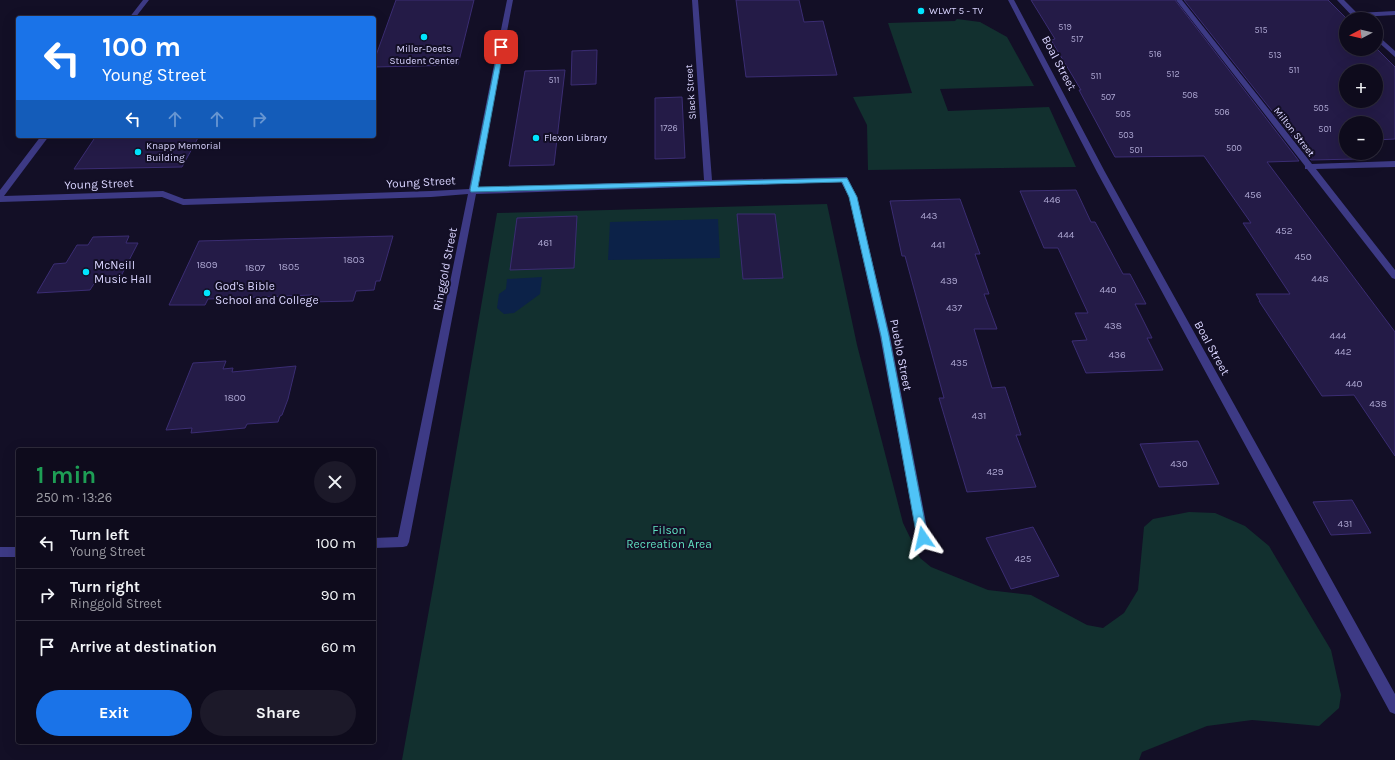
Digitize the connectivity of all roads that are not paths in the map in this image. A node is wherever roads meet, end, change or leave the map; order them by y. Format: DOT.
graph roads {
  1 [pos="146,0"];
  2 [pos="510,0"];
  3 [pos="695,0"];
  4 [pos="1011,0"];
  5 [pos="1179,0"];
  6 [pos="1340,0"];
  7 [pos="1351,12"];
  8 [pos="1395,13"];
  9 [pos="1383,14"];
  10 [pos="134,16"];
  11 [pos="1383,43"];
  12 [pos="1395,55"];
  13 [pos="43,138"];
  14 [pos="1395,164"];
  15 [pos="1308,167"];
  16 [pos="844,179"];
  17 [pos="708,183"];
  18 [pos="473,190"];
  19 [pos="0,196"];
  20 [pos="0,199"];
  21 [pos="1395,276"];
  22 [pos="923,538"];
  23 [pos="376,543"];
  24 [pos="0,552"];
  25 [pos="16,552"];
  26 [pos="1395,707"];
  1 -- 10 [label="street"];
  2 -- 18 [label="street, Ringgold Street"];
  3 -- 17 [label="street, Slack Street"];
  4 -- 26 [label="street, Boal Street"];
  5 -- 15 [label="street, Milton Street"];
  6 -- 7 [label="street"];
  8 -- 9 [label="street"];
  11 -- 12 [label="street"];
  13 -- 19 [label="street"];
  14 -- 15 [label="street"];
  15 -- 21 [label="street, Milton Street"];
  16 -- 17 [label="street, Young Street"];
  16 -- 22 [label="street, Pueblo Street"];
  17 -- 18 [label="street, Young Street"];
  18 -- 20 [label="street, Young Street"];
  18 -- 23 [label="street, Ringgold Street"];
  24 -- 25 [label="street"];
}
